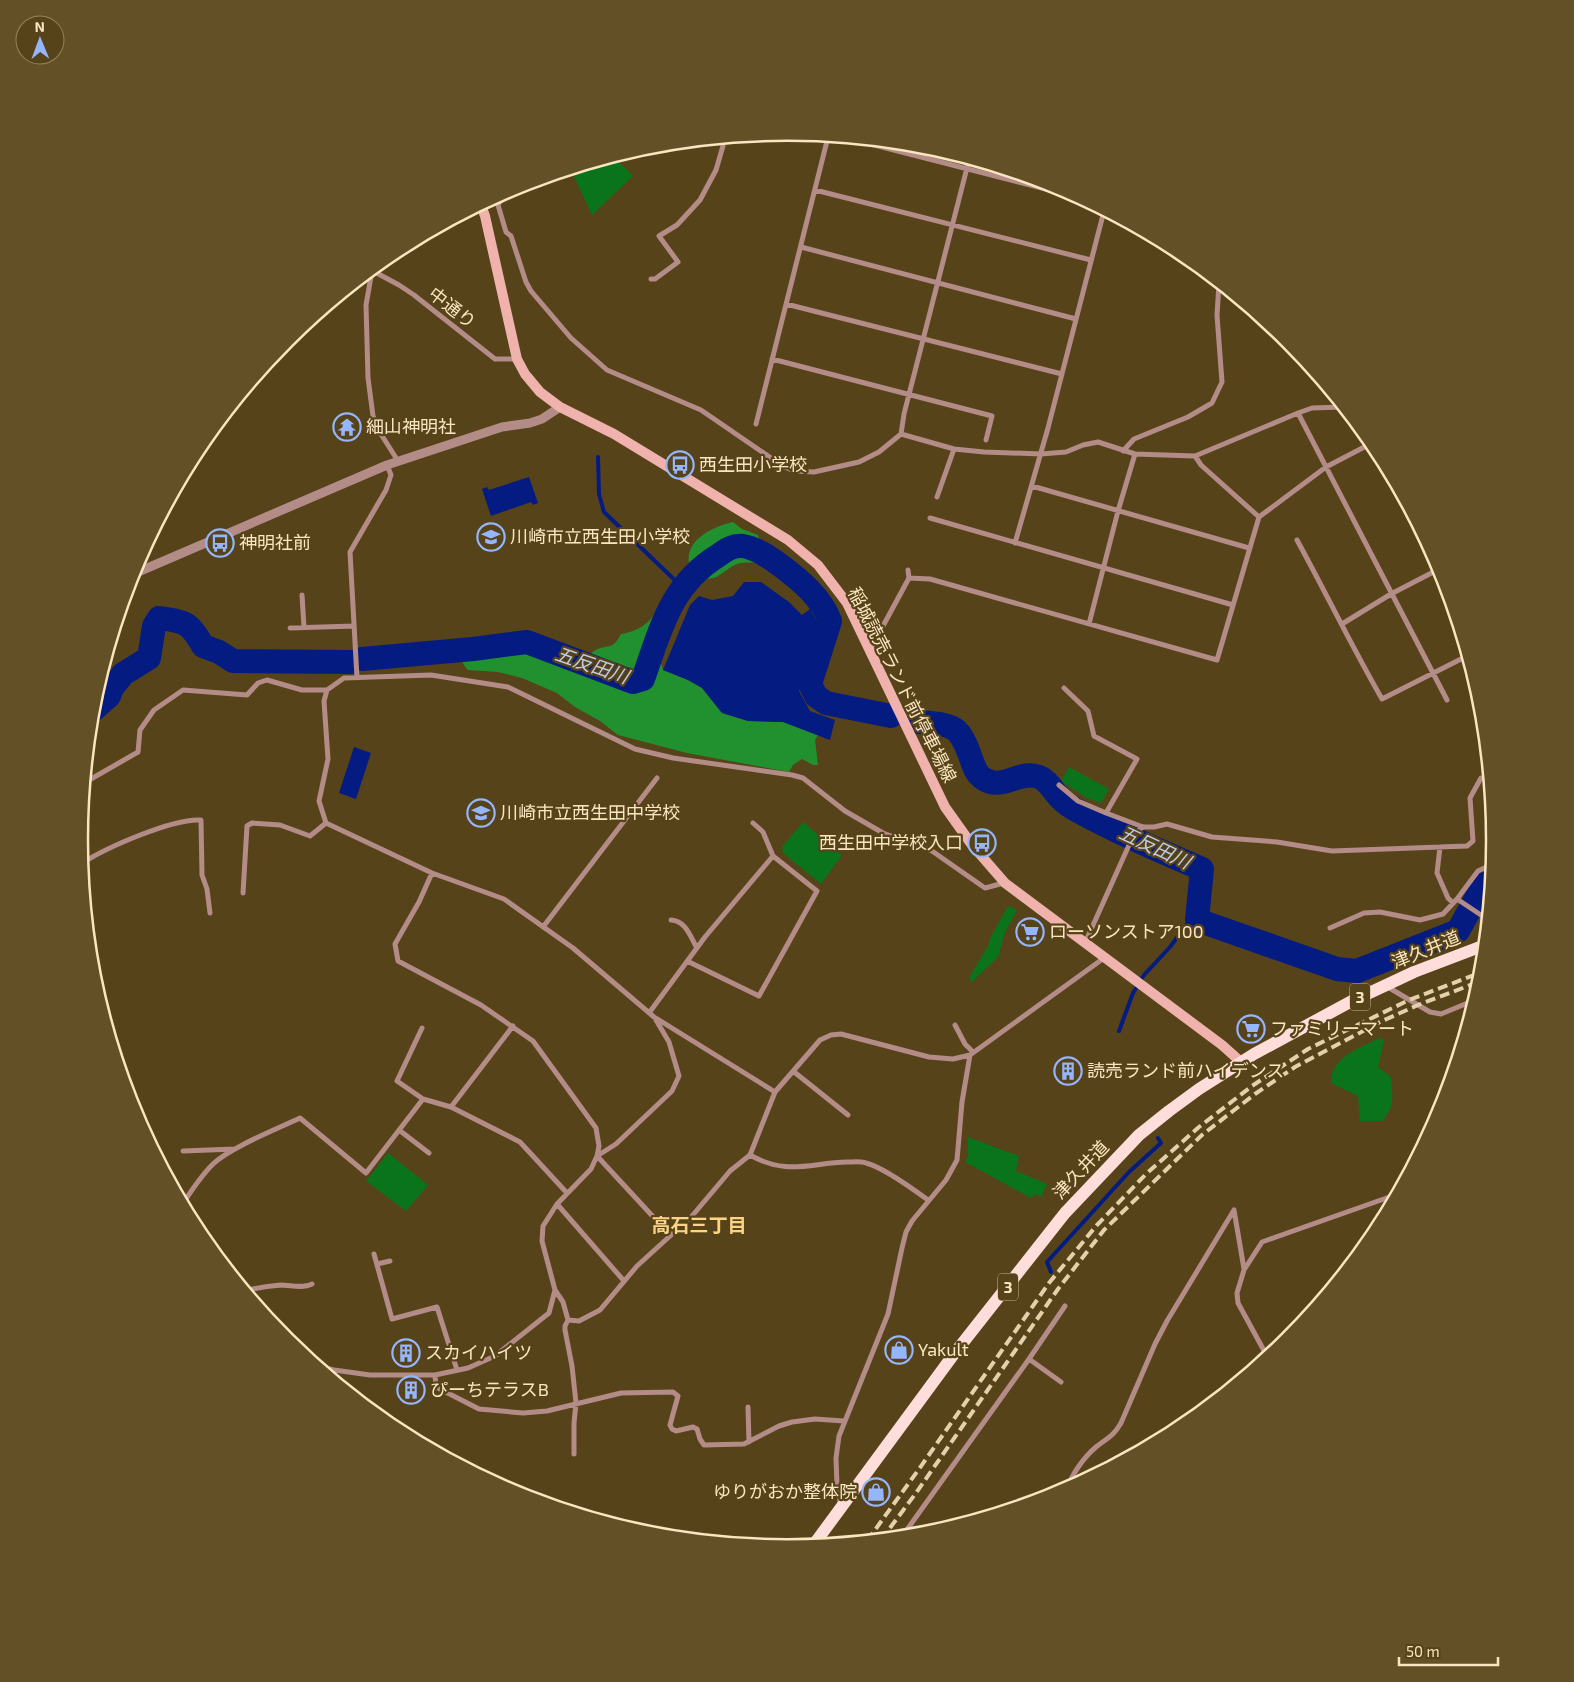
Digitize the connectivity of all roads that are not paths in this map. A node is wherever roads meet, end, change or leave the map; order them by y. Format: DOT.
graph roads {
  1 [pos="827,143"];
  2 [pos="723,145"];
  3 [pos="890,149"];
  4 [pos="967,165"];
  5 [pos="966,169"];
  6 [pos="1025,184"];
  7 [pos="815,190"];
  8 [pos="499,204"];
  9 [pos="484,211"];
  10 [pos="1102,217"];
  11 [pos="952,225"];
  12 [pos="800,247"];
  13 [pos="1091,260"];
  14 [pos="378,273"];
  15 [pos="370,279"];
  16 [pos="651,279"];
  17 [pos="938,283"];
  18 [pos="1219,291"];
  19 [pos="786,304"];
  20 [pos="1076,319"];
  21 [pos="924,339"];
  22 [pos="517,359"];
  23 [pos="772,359"];
  24 [pos="1062,374"];
  25 [pos="910,394"];
  26 [pos="560,406"];
  27 [pos="1336,407"];
  28 [pos="1298,412"];
  29 [pos="756,424"];
  30 [pos="900,434"];
  31 [pos="986,440"];
  32 [pos="1365,447"];
  33 [pos="954,449"];
  34 [pos="1123,451"];
  35 [pos="1041,454"];
  36 [pos="1135,454"];
  37 [pos="1196,456"];
  38 [pos="398,461"];
  39 [pos="386,465"];
  40 [pos="1326,467"];
  41 [pos="1032,486"];
  42 [pos="937,497"];
  43 [pos="1118,511"];
  44 [pos="930,518"];
  45 [pos="1259,518"];
  46 [pos="1297,540"];
  47 [pos="1015,543"];
  48 [pos="1249,548"];
  49 [pos="1103,568"];
  50 [pos="142,570"];
  51 [pos="908,570"];
  52 [pos="1433,572"];
  53 [pos="909,578"];
  54 [pos="1391,594"];
  55 [pos="302,595"];
  56 [pos="1233,605"];
  57 [pos="1089,624"];
  58 [pos="1342,624"];
  59 [pos="354,626"];
  60 [pos="304,627"];
  61 [pos="290,628"];
  62 [pos="869,650"];
  63 [pos="1463,659"];
  64 [pos="1432,673"];
  65 [pos="357,678"];
  66 [pos="1064,688"];
  67 [pos="327,690"];
  68 [pos="1447,700"];
  69 [pos="657,778"];
  70 [pos="1481,778"];
  71 [pos="90,779"];
  72 [pos="1059,785"];
  73 [pos="1106,813"];
  74 [pos="326,823"];
  75 [pos="753,823"];
  76 [pos="1143,826"];
  77 [pos="1440,847"];
  78 [pos="773,856"];
  79 [pos="88,859"];
  80 [pos="1485,868"];
  81 [pos="432,873"];
  82 [pos="1005,883"];
  83 [pos="243,893"];
  84 [pos="1455,901"];
  85 [pos="210,913"];
  86 [pos="1482,916"];
  87 [pos="671,920"];
  88 [pos="543,927"];
  89 [pos="1330,928"];
  90 [pos="1085,942"];
  91 [pos="697,948"];
  92 [pos="1478,948"];
  93 [pos="1105,957"];
  94 [pos="687,961"];
  95 [pos="1385,985"];
  96 [pos="1467,1003"];
  97 [pos="649,1013"];
  98 [pos="654,1017"];
  99 [pos="955,1025"];
  100 [pos="513,1026"];
  101 [pos="422,1028"];
  102 [pos="971,1054"];
  103 [pos="1240,1062"];
  104 [pos="793,1071"];
  105 [pos="775,1092"];
  106 [pos="423,1099"];
  107 [pos="451,1107"];
  108 [pos="848,1115"];
  109 [pos="399,1130"];
  110 [pos="236,1149"];
  111 [pos="183,1150"];
  112 [pos="429,1153"];
  113 [pos="750,1155"];
  114 [pos="597,1156"];
  115 [pos="567,1193"];
  116 [pos="1389,1197"];
  117 [pos="186,1199"];
  118 [pos="928,1200"];
  119 [pos="557,1204"];
  120 [pos="670,1235"];
  121 [pos="374,1254"];
  122 [pos="390,1261"];
  123 [pos="377,1264"];
  124 [pos="1244,1270"];
  125 [pos="624,1281"];
  126 [pos="312,1284"];
  127 [pos="251,1290"];
  128 [pos="555,1290"];
  129 [pos="1065,1306"];
  130 [pos="568,1320"];
  131 [pos="1265,1352"];
  132 [pos="1029,1359"];
  133 [pos="328,1369"];
  134 [pos="457,1370"];
  135 [pos="435,1376"];
  136 [pos="1061,1382"];
  137 [pos="576,1403"];
  138 [pos="748,1407"];
  139 [pos="844,1421"];
  140 [pos="749,1442"];
  141 [pos="574,1454"];
  142 [pos="1072,1479"];
  143 [pos="841,1508"];
  144 [pos="907,1530"];
  145 [pos="818,1539"];
  1 -- 7 [label="street"];
  2 -- 16 [label="street"];
  3 -- 5 [label="street"];
  4 -- 5 [label="street"];
  5 -- 6 [label="street"];
  5 -- 11 [label="street"];
  7 -- 11 [label="street"];
  7 -- 12 [label="street"];
  8 -- 30 [label="street"];
  9 -- 22 [label="main road, 稲城読売ランド前停車場線"];
  10 -- 13 [label="street"];
  11 -- 13 [label="street"];
  11 -- 17 [label="street"];
  12 -- 17 [label="street"];
  12 -- 19 [label="street"];
  13 -- 20 [label="street"];
  14 -- 22 [label="street, 中通り"];
  15 -- 38 [label="street"];
  17 -- 20 [label="street"];
  17 -- 21 [label="street"];
  18 -- 34 [label="street"];
  19 -- 21 [label="street"];
  19 -- 23 [label="street"];
  20 -- 24 [label="street"];
  21 -- 24 [label="street"];
  21 -- 25 [label="street"];
  22 -- 26 [label="main road, 稲城読売ランド前停車場線"];
  23 -- 25 [label="street"];
  23 -- 29 [label="street"];
  24 -- 35 [label="street"];
  25 -- 30 [label="street"];
  25 -- 31 [label="street"];
  26 -- 38 [label="street"];
  26 -- 62 [label="main road, 稲城読売ランド前停車場線"];
  27 -- 28 [label="street"];
  28 -- 37 [label="street"];
  28 -- 40 [label="street"];
  30 -- 33 [label="street"];
  32 -- 40 [label="street"];
  33 -- 35 [label="street"];
  33 -- 42 [label="street"];
  34 -- 35 [label="street"];
  34 -- 36 [label="street"];
  35 -- 41 [label="street"];
  36 -- 37 [label="street"];
  36 -- 43 [label="street"];
  37 -- 45 [label="street"];
  38 -- 39 [label="street"];
  39 -- 50 [label="street"];
  39 -- 59 [label="street"];
  40 -- 45 [label="street"];
  40 -- 54 [label="street"];
  41 -- 43 [label="street"];
  41 -- 47 [label="street"];
  43 -- 48 [label="street"];
  43 -- 49 [label="street"];
  44 -- 47 [label="street"];
  45 -- 48 [label="street"];
  46 -- 58 [label="street"];
  47 -- 49 [label="street"];
  48 -- 56 [label="street"];
  49 -- 56 [label="street"];
  49 -- 57 [label="street"];
  51 -- 53 [label="street"];
  52 -- 54 [label="street"];
  53 -- 57 [label="street"];
  53 -- 62 [label="street"];
  54 -- 58 [label="street"];
  54 -- 64 [label="street"];
  55 -- 60 [label="street"];
  56 -- 57 [label="street"];
  58 -- 64 [label="street"];
  59 -- 60 [label="street"];
  59 -- 65 [label="street"];
  60 -- 61 [label="street"];
  62 -- 82 [label="main road, 稲城読売ランド前停車場線"];
  63 -- 64 [label="street"];
  64 -- 68 [label="street"];
  65 -- 67 [label="street"];
  65 -- 82 [label="street"];
  66 -- 73 [label="street"];
  67 -- 71 [label="street"];
  67 -- 74 [label="street"];
  69 -- 88 [label="street"];
  70 -- 77 [label="street"];
  72 -- 73 [label="street"];
  73 -- 76 [label="street"];
  74 -- 81 [label="street"];
  74 -- 83 [label="street"];
  75 -- 78 [label="street"];
  76 -- 77 [label="street"];
  76 -- 90 [label="street"];
  77 -- 84 [label="street"];
  78 -- 91 [label="street"];
  78 -- 94 [label="street"];
  79 -- 85 [label="street"];
  80 -- 84 [label="street"];
  81 -- 88 [label="street"];
  81 -- 100 [label="street"];
  82 -- 90 [label="main road, 稲城読売ランド前停車場線"];
  84 -- 86 [label="street"];
  84 -- 89 [label="street"];
  87 -- 91 [label="street"];
  88 -- 97 [label="street"];
  90 -- 93 [label="main road, 稲城読売ランド前停車場線"];
  91 -- 94 [label="street"];
  92 -- 95 [label="main road, 津久井道 / 3"];
  93 -- 102 [label="street"];
  93 -- 103 [label="main road, 稲城読売ランド前停車場線"];
  94 -- 97 [label="street"];
  95 -- 96 [label="street"];
  95 -- 103 [label="main road, 津久井道 / 3"];
  97 -- 98 [label="street"];
  98 -- 105 [label="street"];
  98 -- 114 [label="street"];
  99 -- 102 [label="street"];
  100 -- 107 [label="street"];
  100 -- 114 [label="street"];
  101 -- 106 [label="street"];
  102 -- 104 [label="street"];
  102 -- 118 [label="street"];
  103 -- 143 [label="main road, 津久井道 / 3"];
  104 -- 105 [label="street"];
  104 -- 108 [label="street"];
  105 -- 113 [label="street"];
  106 -- 107 [label="street"];
  106 -- 109 [label="street"];
  107 -- 115 [label="street"];
  109 -- 110 [label="street"];
  109 -- 112 [label="street"];
  110 -- 111 [label="street"];
  110 -- 117 [label="street"];
  113 -- 118 [label="street"];
  113 -- 120 [label="street"];
  114 -- 115 [label="street"];
  114 -- 120 [label="street"];
  115 -- 119 [label="street"];
  116 -- 124 [label="street"];
  118 -- 139 [label="street"];
  119 -- 125 [label="street"];
  119 -- 128 [label="street"];
  120 -- 125 [label="street"];
  121 -- 123 [label="street"];
  122 -- 123 [label="street"];
  123 -- 134 [label="street"];
  124 -- 131 [label="street"];
  124 -- 142 [label="street"];
  125 -- 130 [label="street"];
  126 -- 127 [label="street"];
  128 -- 130 [label="street"];
  128 -- 134 [label="street"];
  129 -- 132 [label="street"];
  130 -- 137 [label="street"];
  132 -- 136 [label="street"];
  132 -- 144 [label="street"];
  133 -- 135 [label="street"];
  134 -- 135 [label="street"];
  135 -- 137 [label="street"];
  137 -- 140 [label="street"];
  137 -- 141 [label="street"];
  138 -- 140 [label="street"];
  139 -- 140 [label="street"];
  139 -- 143 [label="street"];
  143 -- 145 [label="main road, 津久井道 / 3"];
}
